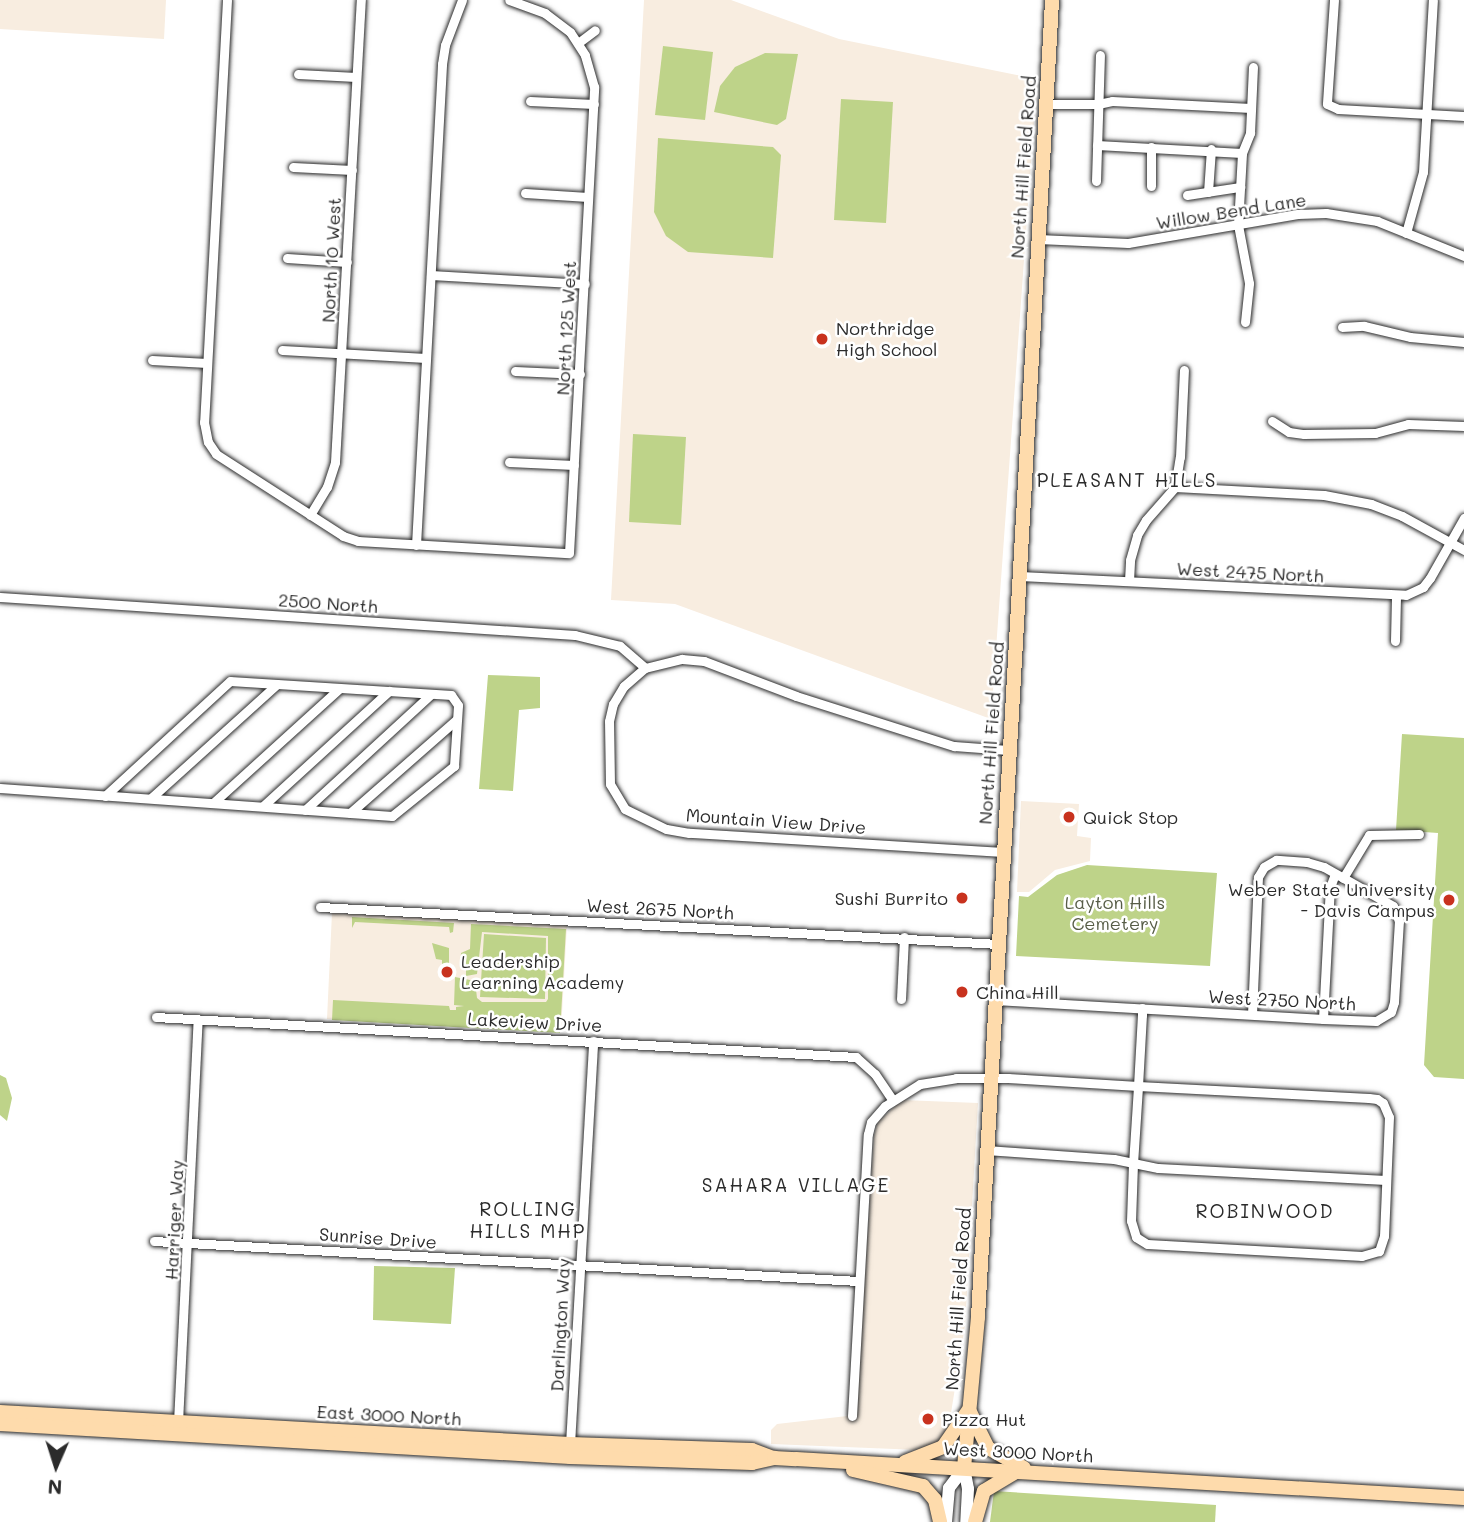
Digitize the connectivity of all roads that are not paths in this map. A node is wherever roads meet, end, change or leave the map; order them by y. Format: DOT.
graph roads {
  1 [pos="227,0"];
  2 [pos="361,0"];
  3 [pos="462,0"];
  4 [pos="509,0"];
  5 [pos="1052,0"];
  6 [pos="1334,0"];
  7 [pos="1433,0"];
  8 [pos="595,30"];
  9 [pos="578,43"];
  10 [pos="1100,55"];
  11 [pos="1253,67"];
  12 [pos="298,74"];
  13 [pos="356,77"];
  14 [pos="530,101"];
  15 [pos="594,104"];
  16 [pos="1046,104"];
  17 [pos="1098,104"];
  18 [pos="1251,108"];
  19 [pos="1427,114"];
  20 [pos="1464,116"];
  21 [pos="1097,145"];
  22 [pos="1151,147"];
  23 [pos="1211,149"];
  24 [pos="1242,153"];
  25 [pos="293,167"];
  26 [pos="352,170"];
  27 [pos="1096,181"];
  28 [pos="1151,186"];
  29 [pos="1240,187"];
  30 [pos="1208,192"];
  31 [pos="525,193"];
  32 [pos="1188,195"];
  33 [pos="588,197"];
  34 [pos="1238,225"];
  35 [pos="1406,233"];
  36 [pos="1038,239"];
  37 [pos="1464,256"];
  38 [pos="287,258"];
  39 [pos="347,262"];
  40 [pos="431,275"];
  41 [pos="585,284"];
  42 [pos="1245,322"];
  43 [pos="1342,327"];
  44 [pos="1464,342"];
  45 [pos="282,349"];
  46 [pos="341,354"];
  47 [pos="426,358"];
  48 [pos="152,360"];
  49 [pos="207,363"];
  50 [pos="1184,370"];
  51 [pos="515,371"];
  52 [pos="580,374"];
  53 [pos="1272,421"];
  54 [pos="1464,426"];
  55 [pos="509,462"];
  56 [pos="574,465"];
  57 [pos="1175,487"];
  58 [pos="310,515"];
  59 [pos="1464,518"];
  60 [pos="1450,542"];
  61 [pos="416,545"];
  62 [pos="1464,550"];
  63 [pos="1020,576"];
  64 [pos="1129,581"];
  65 [pos="1396,596"];
  66 [pos="0,597"];
  67 [pos="1395,640"];
  68 [pos="645,668"];
  69 [pos="276,684"];
  70 [pos="340,688"];
  71 [pos="389,691"];
  72 [pos="431,694"];
  73 [pos="457,719"];
  74 [pos="1008,750"];
  75 [pos="0,788"];
  76 [pos="105,796"];
  77 [pos="151,798"];
  78 [pos="213,803"];
  79 [pos="263,806"];
  80 [pos="305,810"];
  81 [pos="350,813"];
  82 [pos="1419,834"];
  83 [pos="1003,852"];
  84 [pos="1339,876"];
  85 [pos="320,907"];
  86 [pos="904,937"];
  87 [pos="998,944"];
  88 [pos="901,999"];
  89 [pos="995,1000"];
  90 [pos="1142,1008"];
  91 [pos="1252,1014"];
  92 [pos="156,1017"];
  93 [pos="1322,1018"];
  94 [pos="198,1019"];
  95 [pos="593,1041"];
  96 [pos="992,1079"];
  97 [pos="1138,1086"];
  98 [pos="892,1099"];
  99 [pos="986,1150"];
  100 [pos="1133,1164"];
  101 [pos="1386,1180"];
  102 [pos="154,1241"];
  103 [pos="188,1243"];
  104 [pos="579,1265"];
  105 [pos="859,1281"];
  106 [pos="969,1410"];
  107 [pos="0,1412"];
  108 [pos="852,1416"];
  109 [pos="178,1422"];
  110 [pos="0,1424"];
  111 [pos="570,1451"];
  112 [pos="796,1459"];
  113 [pos="898,1465"];
  114 [pos="964,1468"];
  115 [pos="1024,1471"];
  116 [pos="1464,1498"];
  117 [pos="940,1522"];
  118 [pos="946,1522"];
  119 [pos="966,1522"];
  120 [pos="975,1522"];
  1 -- 49 [label="street"];
  2 -- 13 [label="street, North 10 West"];
  3 -- 40 [label="street"];
  4 -- 9 [label="street"];
  5 -- 16 [label="main road, North Hill Field Road"];
  6 -- 19 [label="street"];
  7 -- 19 [label="street"];
  8 -- 9 [label="street"];
  9 -- 15 [label="street, North 125 West"];
  10 -- 17 [label="street"];
  11 -- 18 [label="street"];
  12 -- 13 [label="street"];
  13 -- 26 [label="street, North 10 West"];
  14 -- 15 [label="street"];
  15 -- 33 [label="street, North 125 West"];
  16 -- 17 [label="street"];
  16 -- 36 [label="main road, North Hill Field Road"];
  17 -- 18 [label="street"];
  17 -- 21 [label="street"];
  18 -- 24 [label="street"];
  19 -- 20 [label="street"];
  19 -- 35 [label="street"];
  21 -- 22 [label="street"];
  21 -- 27 [label="street"];
  22 -- 23 [label="street"];
  22 -- 28 [label="street"];
  23 -- 24 [label="street"];
  23 -- 30 [label="street"];
  24 -- 29 [label="street"];
  25 -- 26 [label="street"];
  26 -- 39 [label="street, North 10 West"];
  29 -- 30 [label="street"];
  29 -- 34 [label="street"];
  30 -- 32 [label="street"];
  31 -- 33 [label="street"];
  33 -- 41 [label="street, North 125 West"];
  34 -- 35 [label="street, Willow Bend Lane"];
  34 -- 36 [label="street, Willow Bend Lane"];
  34 -- 42 [label="street"];
  35 -- 37 [label="street, Willow Bend Lane"];
  36 -- 63 [label="main road, North Hill Field Road"];
  38 -- 39 [label="street"];
  39 -- 46 [label="street, North 10 West"];
  40 -- 41 [label="street"];
  40 -- 47 [label="street"];
  41 -- 52 [label="street, North 125 West"];
  43 -- 44 [label="street"];
  45 -- 46 [label="street"];
  46 -- 47 [label="street"];
  46 -- 58 [label="street, North 10 West"];
  47 -- 61 [label="street"];
  48 -- 49 [label="street"];
  49 -- 58 [label="street"];
  50 -- 57 [label="street"];
  51 -- 52 [label="street"];
  52 -- 56 [label="street, North 125 West"];
  53 -- 54 [label="street"];
  55 -- 56 [label="street"];
  56 -- 61 [label="street, North 125 West"];
  57 -- 60 [label="street"];
  57 -- 64 [label="street"];
  58 -- 61 [label="street"];
  59 -- 60 [label="street, West 2475 North"];
  60 -- 62 [label="street"];
  60 -- 65 [label="street, West 2475 North"];
  63 -- 64 [label="street, West 2475 North"];
  63 -- 74 [label="main road, North Hill Field Road"];
  64 -- 65 [label="street, West 2475 North"];
  65 -- 67 [label="street"];
  66 -- 68 [label="street, 2500 North"];
  68 -- 74 [label="street"];
  68 -- 83 [label="street, Mountain View Drive"];
  69 -- 70 [label="street"];
  69 -- 76 [label="street"];
  69 -- 77 [label="street"];
  70 -- 71 [label="street"];
  70 -- 78 [label="street"];
  71 -- 72 [label="street"];
  71 -- 79 [label="street"];
  72 -- 73 [label="street"];
  72 -- 80 [label="street"];
  73 -- 81 [label="street"];
  73 -- 81 [label="street"];
  74 -- 83 [label="main road, North Hill Field Road"];
  75 -- 76 [label="street"];
  76 -- 77 [label="street"];
  77 -- 78 [label="street"];
  78 -- 79 [label="street"];
  79 -- 80 [label="street"];
  80 -- 81 [label="street"];
  82 -- 84 [label="street"];
  83 -- 87 [label="main road, North Hill Field Road"];
  84 -- 91 [label="street"];
  84 -- 93 [label="street"];
  84 -- 93 [label="street, West 2750 North"];
  85 -- 86 [label="street, West 2675 North"];
  86 -- 87 [label="street, West 2675 North"];
  86 -- 88 [label="street"];
  87 -- 89 [label="main road, North Hill Field Road"];
  89 -- 90 [label="street, West 2750 North"];
  89 -- 96 [label="main road, North Hill Field Road"];
  90 -- 91 [label="street, West 2750 North"];
  90 -- 97 [label="street"];
  91 -- 93 [label="street, West 2750 North"];
  92 -- 94 [label="street, Lakeview Drive"];
  94 -- 95 [label="street, Lakeview Drive"];
  94 -- 103 [label="street, Harriger Way"];
  95 -- 98 [label="street, Lakeview Drive"];
  95 -- 104 [label="street, Darlington Way"];
  96 -- 97 [label="street"];
  96 -- 98 [label="street"];
  96 -- 99 [label="main road, North Hill Field Road"];
  97 -- 100 [label="street"];
  97 -- 101 [label="street"];
  98 -- 105 [label="street"];
  99 -- 100 [label="street"];
  99 -- 106 [label="main road, North Hill Field Road"];
  100 -- 101 [label="street"];
  100 -- 101 [label="street"];
  102 -- 103 [label="street, Sunrise Drive"];
  103 -- 104 [label="street, Sunrise Drive"];
  103 -- 109 [label="street, Harriger Way"];
  104 -- 105 [label="street, Sunrise Drive"];
  104 -- 111 [label="street, Darlington Way"];
  105 -- 108 [label="street"];
  106 -- 113 [label="main road"];
  106 -- 114 [label="main road, North Hill Field Road"];
  106 -- 115 [label="main road"];
  107 -- 109 [label="main road, East 3000 North"];
  109 -- 111 [label="main road, East 3000 North"];
  110 -- 111 [label="main road, East 3000 North"];
  111 -- 112 [label="main road, West 3000 North"];
  112 -- 113 [label="main road, West 3000 North"];
  112 -- 117 [label="main road"];
  113 -- 114 [label="main road, West 3000 North"];
  114 -- 115 [label="main road, West 3000 North"];
  114 -- 118 [label="main road"];
  114 -- 119 [label="main road"];
  115 -- 116 [label="main road, West 3000 North"];
  115 -- 120 [label="main road"];
}
